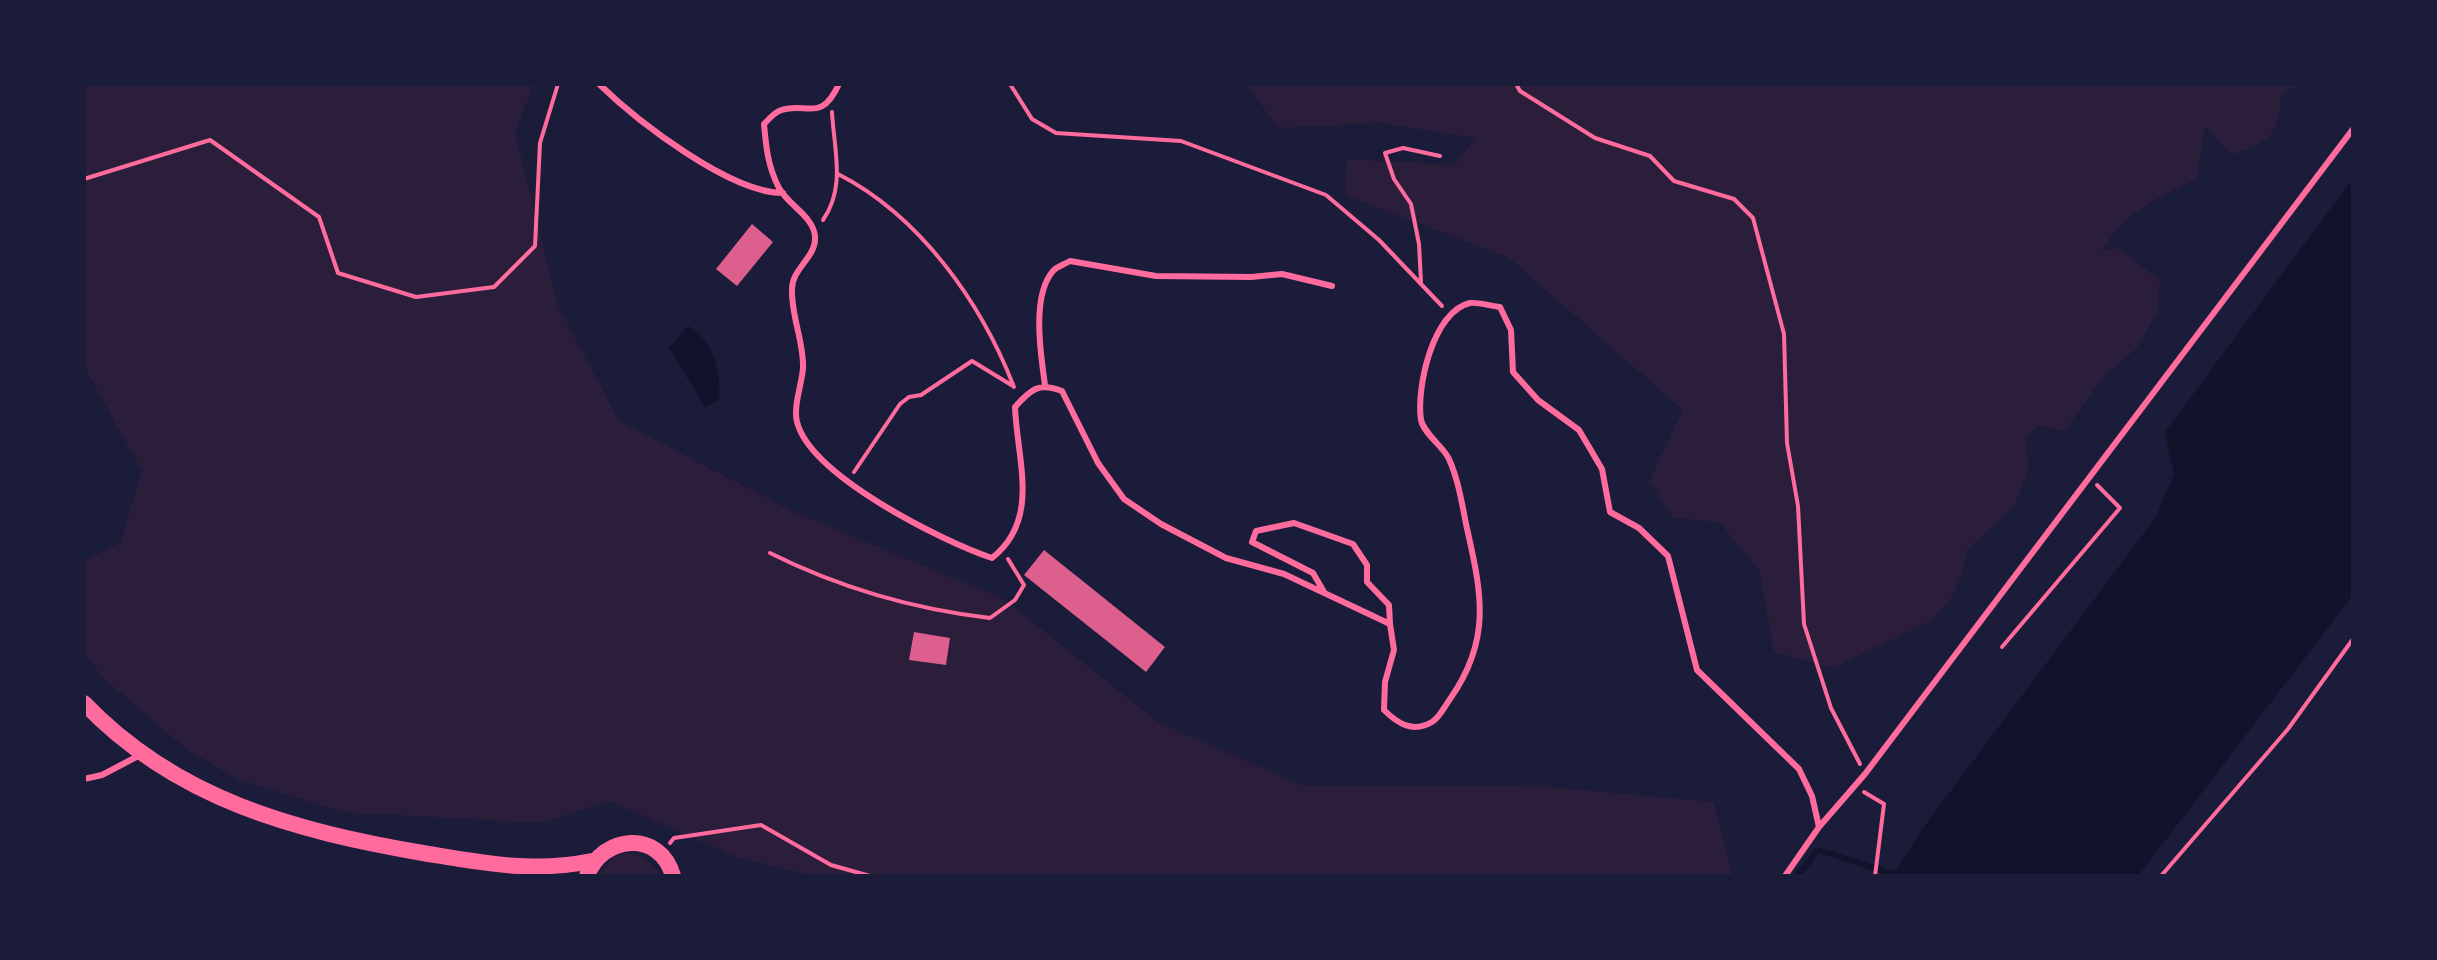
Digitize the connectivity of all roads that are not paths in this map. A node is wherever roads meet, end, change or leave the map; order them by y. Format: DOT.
graph roads {
  1 [pos="599,84"];
  2 [pos="839,84"];
  3 [pos="2353,129"];
  4 [pos="783,193"];
  5 [pos="1332,286"];
  6 [pos="1045,385"];
  7 [pos="1324,592"];
  8 [pos="1390,624"];
  9 [pos="84,703"];
  10 [pos="142,754"];
  11 [pos="84,779"];
  12 [pos="1819,827"];
  13 [pos="590,869"];
  14 [pos="523,872"];
  15 [pos="676,874"];
  16 [pos="1785,876"];
  1 -- 4 [label="lane"];
  2 -- 4 [label="lane"];
  3 -- 12 [label="lane"];
  4 -- 6 [label="lane"];
  5 -- 6 [label="lane"];
  6 -- 7 [label="lane"];
  7 -- 8 [label="lane"];
  7 -- 8 [label="lane"];
  8 -- 12 [label="lane"];
  9 -- 10 [label="main road"];
  10 -- 11 [label="lane"];
  10 -- 14 [label="main road"];
  12 -- 16 [label="lane"];
  13 -- 14 [label="main road"];
  13 -- 15 [label="main road"];
}
